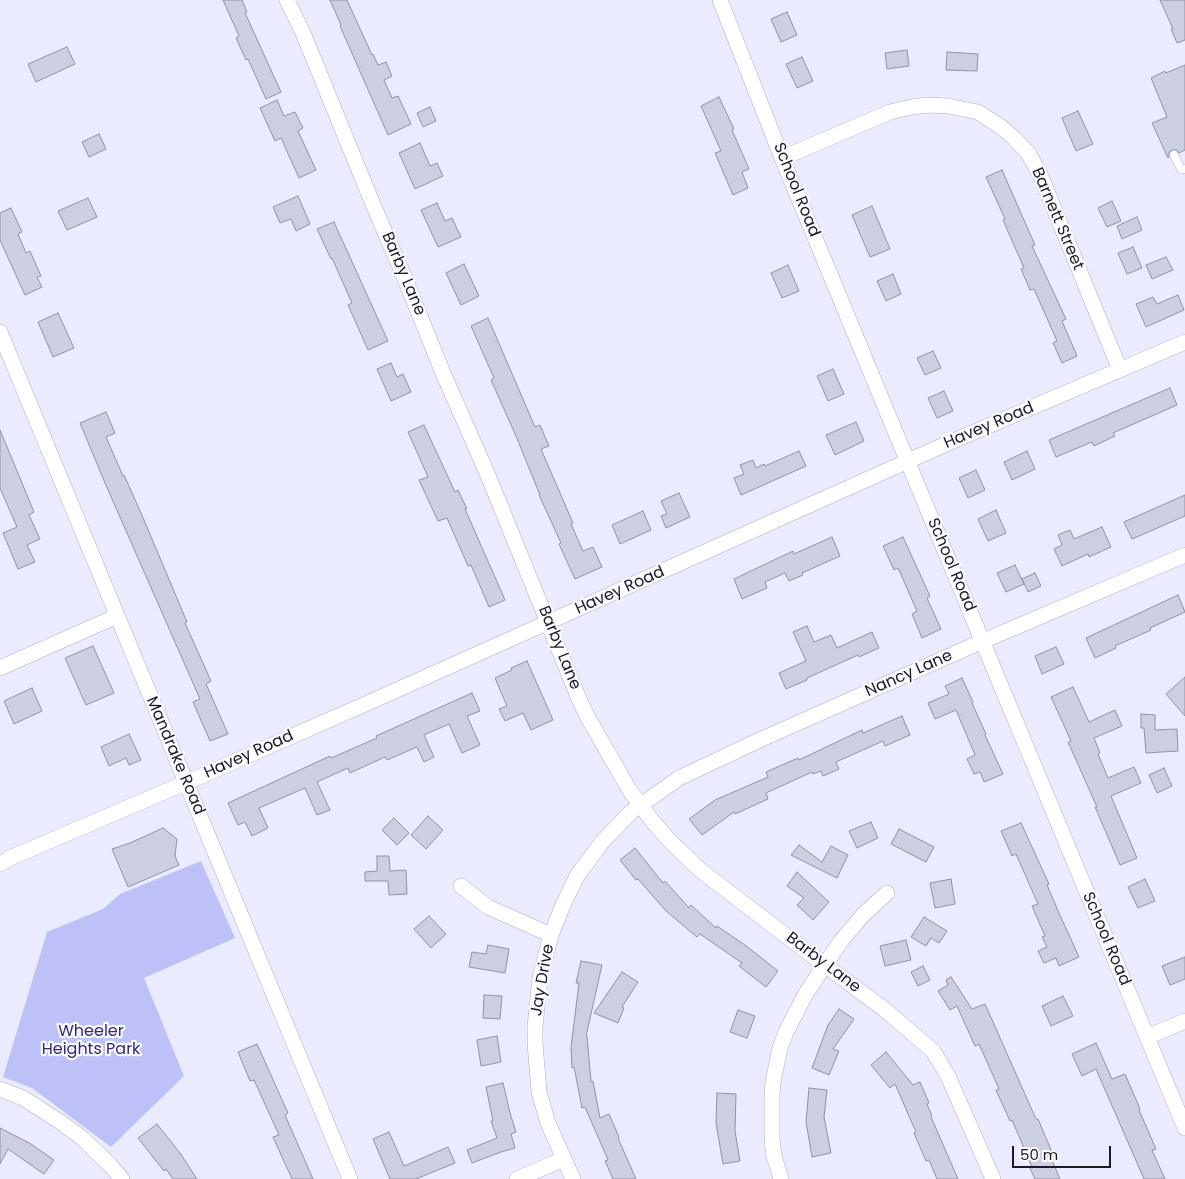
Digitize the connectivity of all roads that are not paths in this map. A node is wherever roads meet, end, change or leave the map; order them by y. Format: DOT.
graph roads {
  1 [pos="287,0"];
  2 [pos="720,0"];
  3 [pos="1174,155"];
  4 [pos="782,158"];
  5 [pos="1185,169"];
  6 [pos="0,332"];
  7 [pos="1185,342"];
  8 [pos="1120,370"];
  9 [pos="908,462"];
  10 [pos="1185,555"];
  11 [pos="117,616"];
  12 [pos="548,622"];
  13 [pos="983,641"];
  14 [pos="0,668"];
  15 [pos="186,782"];
  16 [pos="640,805"];
  17 [pos="0,864"];
  18 [pos="461,886"];
  19 [pos="887,893"];
  20 [pos="551,935"];
  21 [pos="825,965"];
  22 [pos="1185,1021"];
  23 [pos="1147,1037"];
  24 [pos="0,1089"];
  25 [pos="1185,1128"];
  26 [pos="564,1159"];
  27 [pos="122,1179"];
  28 [pos="350,1179"];
  29 [pos="517,1179"];
  30 [pos="572,1179"];
  31 [pos="780,1179"];
  32 [pos="993,1179"];
  1 -- 12 [label="street, Barby Lane"];
  2 -- 4 [label="street, School Road"];
  3 -- 5 [label="lane"];
  4 -- 8 [label="street, Barnett Street"];
  4 -- 9 [label="street, School Road"];
  6 -- 11 [label="street, Mandrake Road"];
  7 -- 8 [label="street, Havey Road"];
  8 -- 9 [label="street, Havey Road"];
  9 -- 12 [label="street, Havey Road"];
  9 -- 13 [label="street, School Road"];
  10 -- 13 [label="street, Nancy Lane"];
  11 -- 14 [label="street"];
  11 -- 15 [label="street, Mandrake Road"];
  12 -- 15 [label="street, Havey Road"];
  12 -- 16 [label="street, Barby Lane"];
  13 -- 16 [label="street, Nancy Lane"];
  13 -- 23 [label="street, School Road"];
  15 -- 17 [label="street, Havey Road"];
  15 -- 28 [label="street, Mandrake Road"];
  16 -- 20 [label="street, Jay Drive"];
  16 -- 21 [label="street, Barby Lane"];
  18 -- 20 [label="street"];
  19 -- 21 [label="street"];
  20 -- 26 [label="street, Jay Drive"];
  21 -- 31 [label="street"];
  21 -- 32 [label="street, Barby Lane"];
  22 -- 23 [label="street"];
  23 -- 25 [label="street, School Road"];
  24 -- 27 [label="street"];
  26 -- 29 [label="street"];
  26 -- 30 [label="street, Jay Drive"];
}
